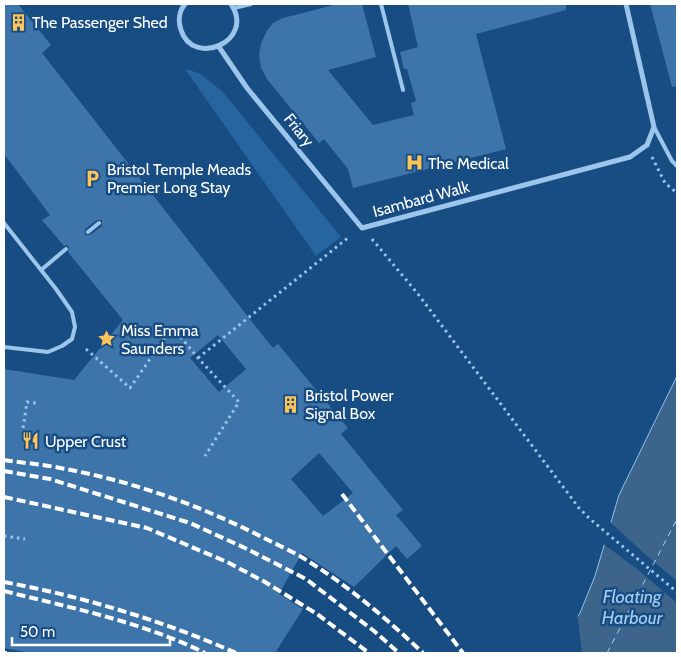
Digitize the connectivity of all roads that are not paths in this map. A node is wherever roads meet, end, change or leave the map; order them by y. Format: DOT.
graph roads {
  1 [pos="251,4"];
  2 [pos="380,4"];
  3 [pos="626,4"];
  4 [pos="183,5"];
  5 [pos="232,6"];
  6 [pos="219,47"];
  7 [pos="403,90"];
  8 [pos="654,127"];
  9 [pos="677,166"];
  10 [pos="4,223"];
  11 [pos="99,223"];
  12 [pos="362,228"];
  13 [pos="88,232"];
  14 [pos="66,249"];
  15 [pos="42,270"];
  16 [pos="4,347"];
  1 -- 5 [label="lane"];
  2 -- 7 [label="lane"];
  3 -- 8 [label="street"];
  4 -- 6 [label="street"];
  5 -- 6 [label="street"];
  6 -- 12 [label="street, Friary"];
  8 -- 9 [label="lane"];
  8 -- 12 [label="street, Isambard Walk"];
  10 -- 15 [label="lane"];
  11 -- 13 [label="lane"];
  14 -- 15 [label="lane"];
  15 -- 16 [label="lane"];
}
